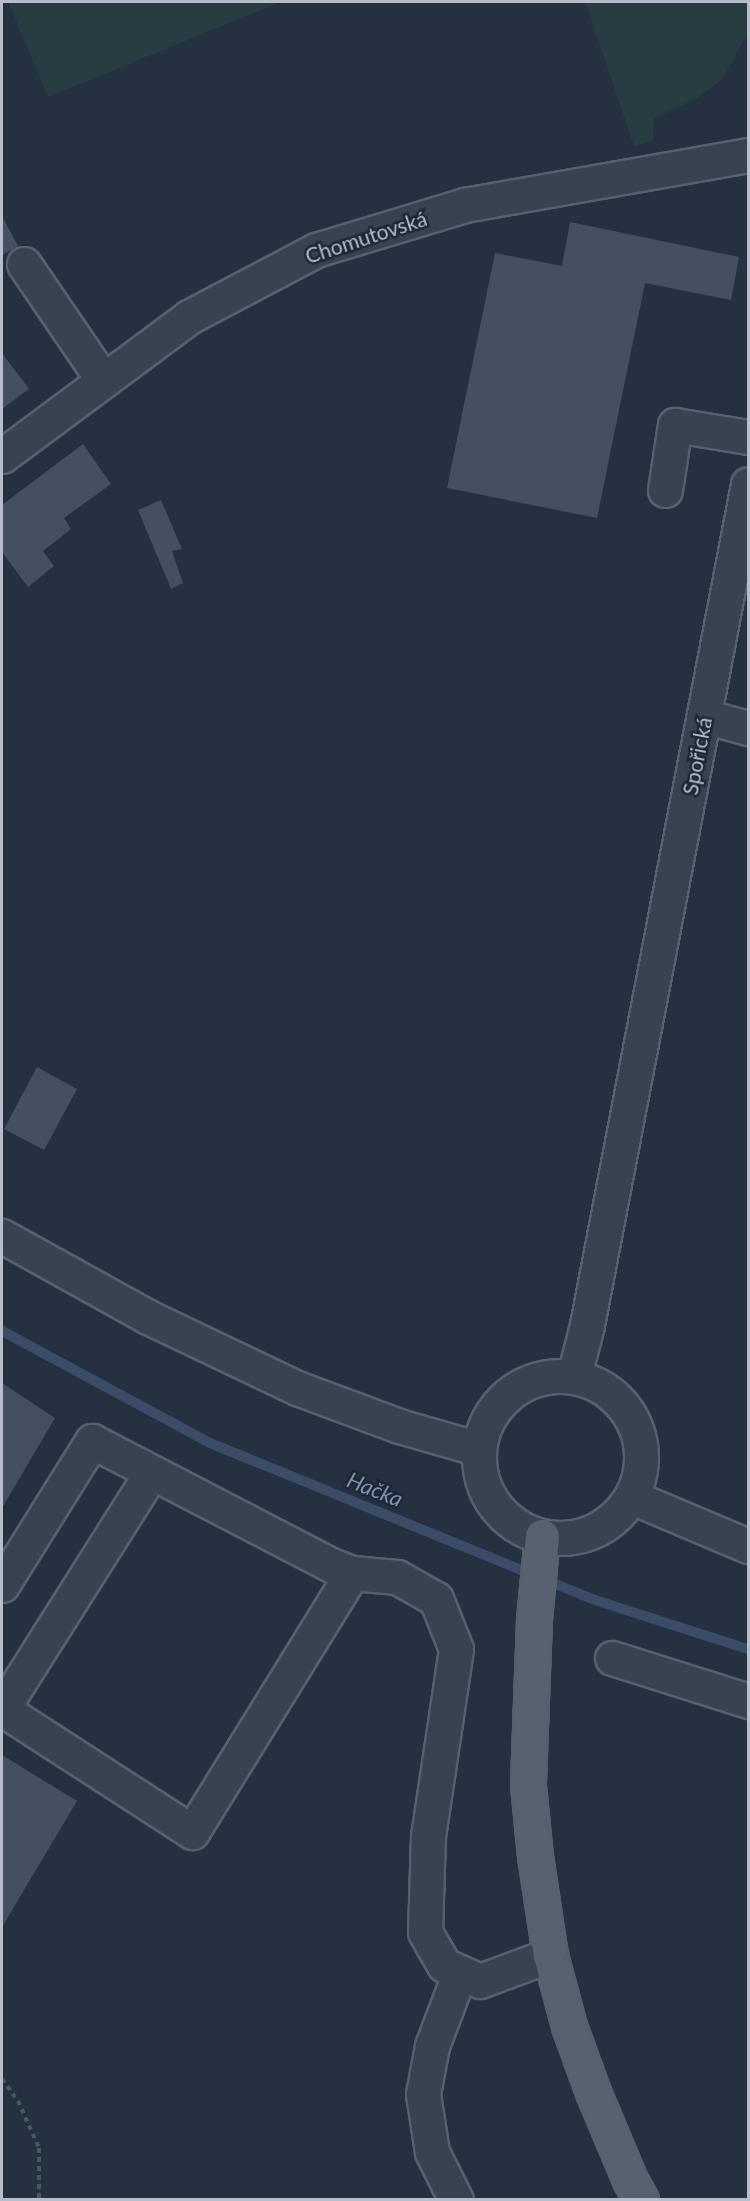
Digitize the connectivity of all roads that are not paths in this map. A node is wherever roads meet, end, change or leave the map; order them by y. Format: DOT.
graph roads {
  1 [pos="748,155"];
  2 [pos="24,264"];
  3 [pos="103,380"];
  4 [pos="748,437"];
  5 [pos="2,456"];
  6 [pos="748,484"];
  7 [pos="665,490"];
  8 [pos="704,716"];
  9 [pos="748,728"];
  10 [pos="2,1236"];
  11 [pos="574,1376"];
  12 [pos="479,1449"];
  13 [pos="151,1473"];
  14 [pos="632,1497"];
  15 [pos="541,1541"];
  16 [pos="748,1546"];
  17 [pos="352,1573"];
  18 [pos="2,1585"];
  19 [pos="612,1658"];
  20 [pos="748,1701"];
  21 [pos="2,1709"];
  22 [pos="550,1954"];
  23 [pos="460,1972"];
  24 [pos="456,2199"];
  25 [pos="641,2199"];
  1 -- 3 [label="street, Chomutovská"];
  2 -- 3 [label="street"];
  3 -- 5 [label="street, Chomutovská"];
  4 -- 7 [label="street"];
  6 -- 8 [label="street, Spořická"];
  8 -- 9 [label="street"];
  8 -- 11 [label="street, Spořická"];
  10 -- 12 [label="street"];
  11 -- 12 [label="street"];
  11 -- 14 [label="street"];
  12 -- 15 [label="street"];
  13 -- 17 [label="street"];
  13 -- 18 [label="street"];
  13 -- 21 [label="street"];
  14 -- 15 [label="street"];
  14 -- 16 [label="street"];
  15 -- 22 [label="main road"];
  17 -- 21 [label="street"];
  17 -- 23 [label="street"];
  19 -- 20 [label="street"];
  22 -- 23 [label="street"];
  22 -- 25 [label="main road"];
  23 -- 24 [label="street"];
}
